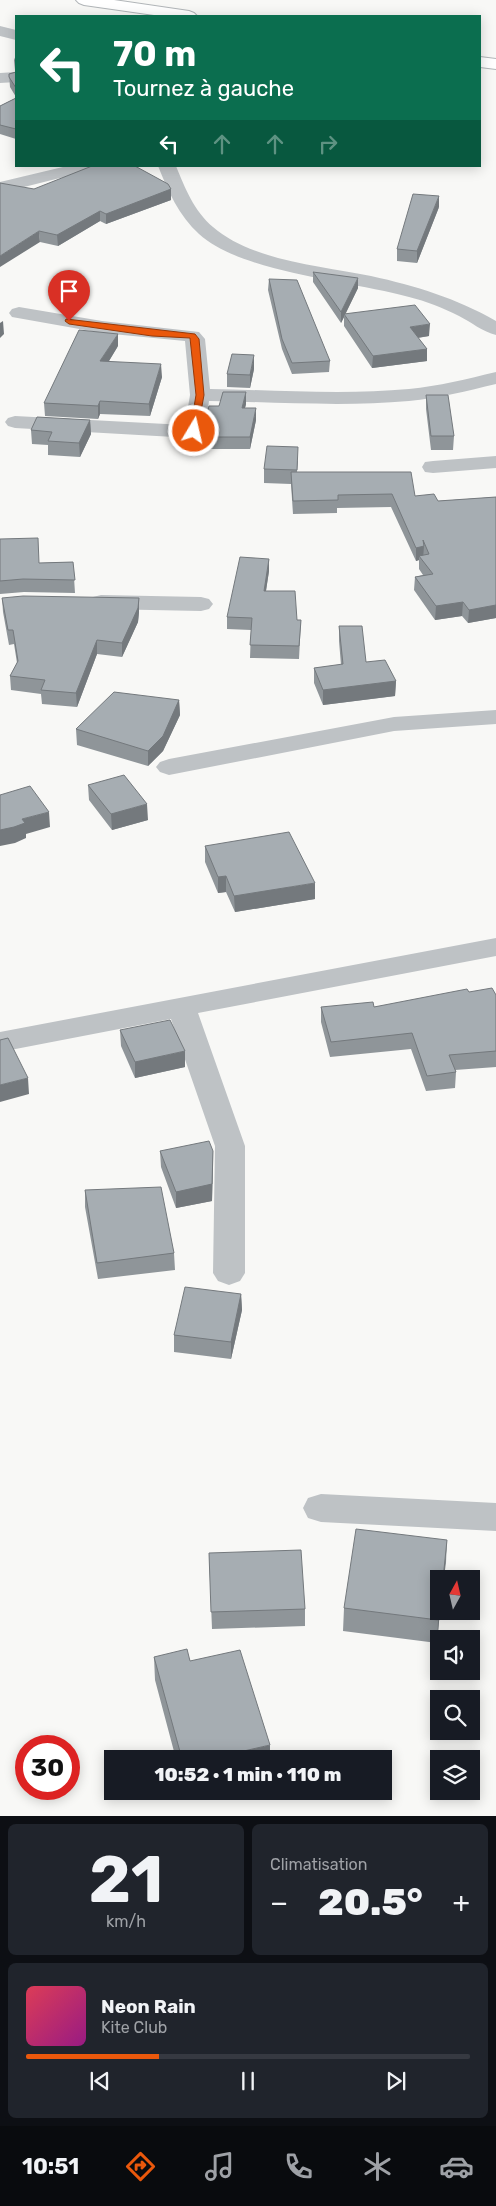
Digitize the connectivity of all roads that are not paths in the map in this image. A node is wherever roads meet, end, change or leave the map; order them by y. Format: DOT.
graph roads {
  1 [pos="84,0"];
  2 [pos="182,15"];
  3 [pos="0,31"];
  4 [pos="15,35"];
  5 [pos="481,62"];
  6 [pos="496,64"];
  7 [pos="15,76"];
  8 [pos="0,78"];
  9 [pos="100,167"];
  10 [pos="166,167"];
  11 [pos="0,188"];
  12 [pos="19,312"];
  13 [pos="496,329"];
  14 [pos="496,378"];
  15 [pos="200,395"];
  16 [pos="15,422"];
  17 [pos="496,462"];
  18 [pos="433,467"];
  19 [pos="83,602"];
  20 [pos="201,604"];
  21 [pos="496,717"];
  22 [pos="169,767"];
  23 [pos="496,947"];
  24 [pos="182,1008"];
  25 [pos="0,1042"];
  26 [pos="229,1273"];
  27 [pos="321,1508"];
  28 [pos="496,1516"];
  1 -- 2 [label="main road"];
  3 -- 4 [label="street"];
  5 -- 6 [label="main road"];
  7 -- 8 [label="street"];
  9 -- 11 [label="street"];
  10 -- 13 [label="street"];
  12 -- 15 [label="street"];
  14 -- 15 [label="street"];
  15 -- 16 [label="street"];
  17 -- 18 [label="street"];
  19 -- 20 [label="street"];
  21 -- 22 [label="street"];
  23 -- 24 [label="street"];
  24 -- 25 [label="street"];
  24 -- 26 [label="street"];
  27 -- 28 [label="street"];
}
